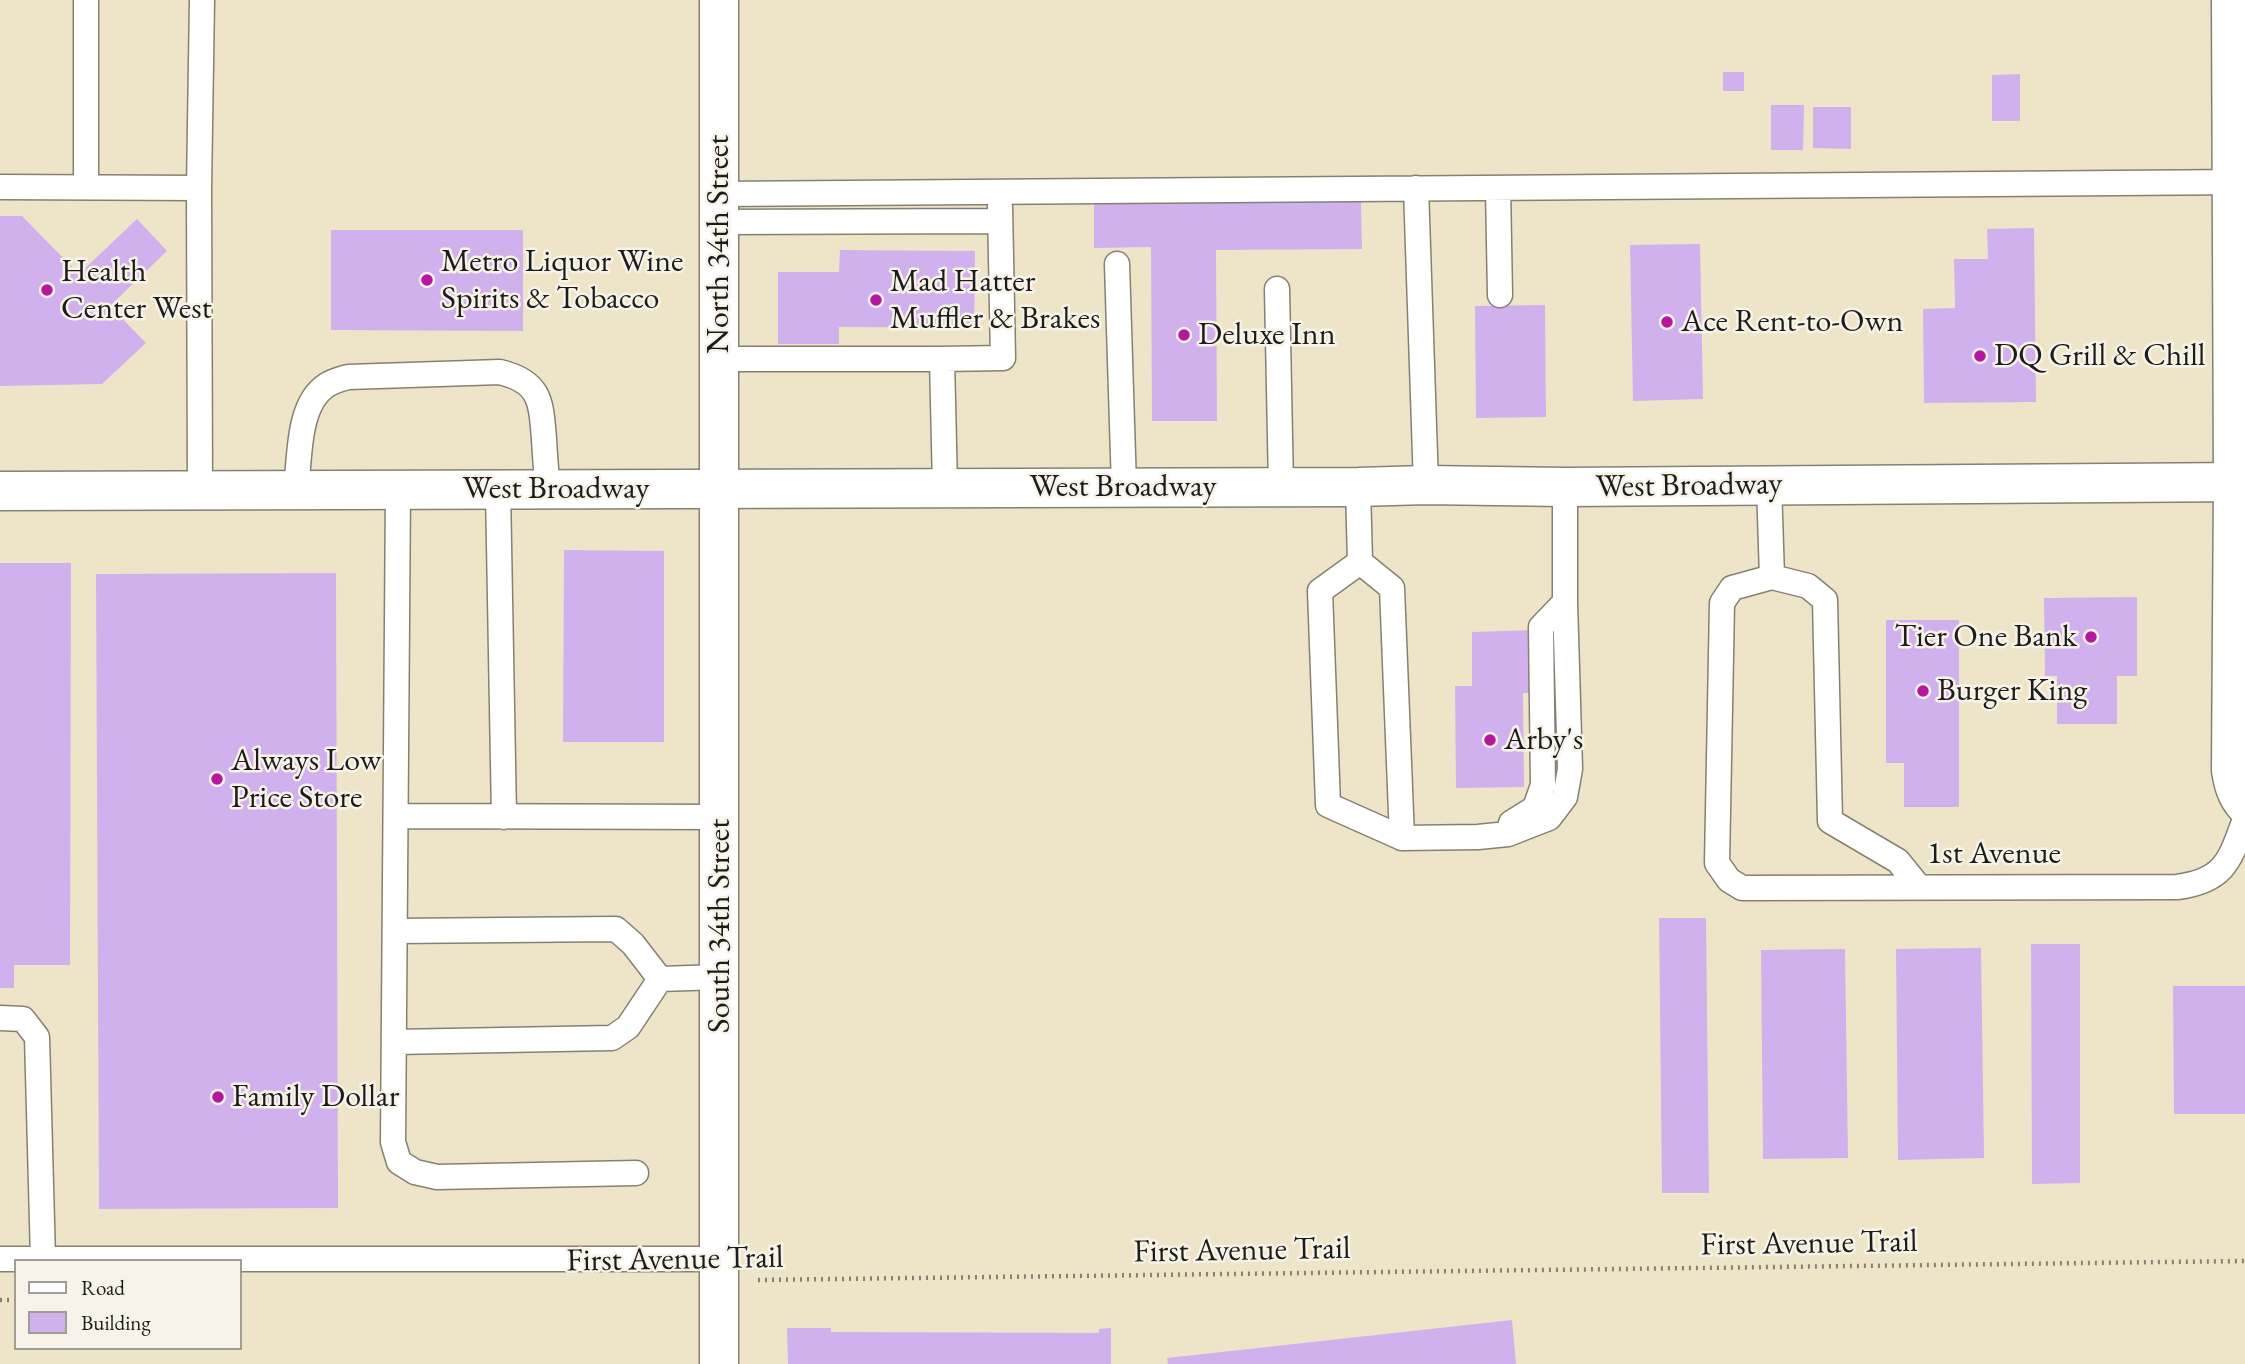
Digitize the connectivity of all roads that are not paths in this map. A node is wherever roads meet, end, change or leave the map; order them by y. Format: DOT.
graph roads {
  1 [pos="86,0"];
  2 [pos="202,0"];
  3 [pos="719,0"];
  4 [pos="2231,0"];
  5 [pos="2238,182"];
  6 [pos="0,187"];
  7 [pos="86,187"];
  8 [pos="199,188"];
  9 [pos="1416,188"];
  10 [pos="1498,188"];
  11 [pos="1000,192"];
  12 [pos="804,194"];
  13 [pos="719,208"];
  14 [pos="1000,221"];
  15 [pos="804,222"];
  16 [pos="1117,264"];
  17 [pos="1277,289"];
  18 [pos="1500,295"];
  19 [pos="2239,330"];
  20 [pos="719,359"];
  21 [pos="942,359"];
  22 [pos="2239,482"];
  23 [pos="1426,485"];
  24 [pos="1769,485"];
  25 [pos="945,487"];
  26 [pos="1124,487"];
  27 [pos="1281,487"];
  28 [pos="1358,487"];
  29 [pos="1565,487"];
  30 [pos="498,489"];
  31 [pos="548,489"];
  32 [pos="719,489"];
  33 [pos="296,490"];
  34 [pos="398,490"];
  35 [pos="0,491"];
  36 [pos="200,491"];
  37 [pos="1360,562"];
  38 [pos="1772,577"];
  39 [pos="2245,805"];
  40 [pos="396,816"];
  41 [pos="504,817"];
  42 [pos="719,817"];
  43 [pos="2245,819"];
  44 [pos="1402,838"];
  45 [pos="1919,887"];
  46 [pos="395,931"];
  47 [pos="720,977"];
  48 [pos="660,979"];
  49 [pos="0,1018"];
  50 [pos="394,1042"];
  51 [pos="636,1173"];
  52 [pos="0,1259"];
  53 [pos="43,1259"];
  54 [pos="242,1262"];
  55 [pos="719,1270"];
  56 [pos="719,1364"];
  1 -- 7 [label="lane"];
  2 -- 8 [label="lane"];
  3 -- 13 [label="main road, North 34th Street"];
  4 -- 5 [label="main road"];
  5 -- 10 [label="lane"];
  5 -- 19 [label="main road"];
  6 -- 7 [label="lane"];
  7 -- 8 [label="lane"];
  8 -- 36 [label="lane"];
  9 -- 10 [label="lane"];
  9 -- 11 [label="lane"];
  9 -- 23 [label="lane"];
  10 -- 18 [label="lane"];
  11 -- 12 [label="lane"];
  11 -- 14 [label="lane"];
  12 -- 13 [label="lane"];
  12 -- 15 [label="lane"];
  13 -- 15 [label="lane"];
  13 -- 20 [label="main road, North 34th Street"];
  14 -- 15 [label="lane"];
  14 -- 21 [label="lane"];
  16 -- 26 [label="lane"];
  17 -- 27 [label="lane"];
  19 -- 22 [label="main road"];
  20 -- 21 [label="lane"];
  20 -- 32 [label="main road, North 34th Street"];
  21 -- 25 [label="lane"];
  22 -- 24 [label="main road, West Broadway"];
  22 -- 39 [label="main road"];
  23 -- 28 [label="main road, West Broadway"];
  23 -- 29 [label="main road, West Broadway"];
  24 -- 29 [label="main road, West Broadway"];
  24 -- 38 [label="lane"];
  25 -- 26 [label="main road, West Broadway"];
  25 -- 32 [label="main road, West Broadway"];
  26 -- 27 [label="main road, West Broadway"];
  27 -- 28 [label="main road, West Broadway"];
  28 -- 37 [label="lane"];
  29 -- 44 [label="lane"];
  30 -- 31 [label="main road, West Broadway"];
  30 -- 34 [label="main road, West Broadway"];
  30 -- 41 [label="lane"];
  31 -- 32 [label="main road, West Broadway"];
  31 -- 33 [label="lane"];
  32 -- 42 [label="main road, South 34th Street"];
  33 -- 34 [label="main road, West Broadway"];
  33 -- 36 [label="main road, West Broadway"];
  34 -- 40 [label="lane"];
  35 -- 36 [label="main road, West Broadway"];
  37 -- 44 [label="lane"];
  37 -- 44 [label="lane"];
  38 -- 45 [label="lane"];
  38 -- 45 [label="lane, 1st Avenue"];
  40 -- 41 [label="lane"];
  40 -- 46 [label="lane"];
  41 -- 42 [label="lane"];
  42 -- 47 [label="main road, South 34th Street"];
  43 -- 45 [label="lane, 1st Avenue"];
  46 -- 48 [label="lane"];
  46 -- 50 [label="lane"];
  47 -- 48 [label="lane"];
  47 -- 55 [label="main road, South 34th Street"];
  48 -- 50 [label="lane"];
  49 -- 53 [label="lane"];
  50 -- 51 [label="lane"];
  52 -- 53 [label="lane"];
  54 -- 55 [label="lane"];
  55 -- 56 [label="main road, South 34th Street"];
}
